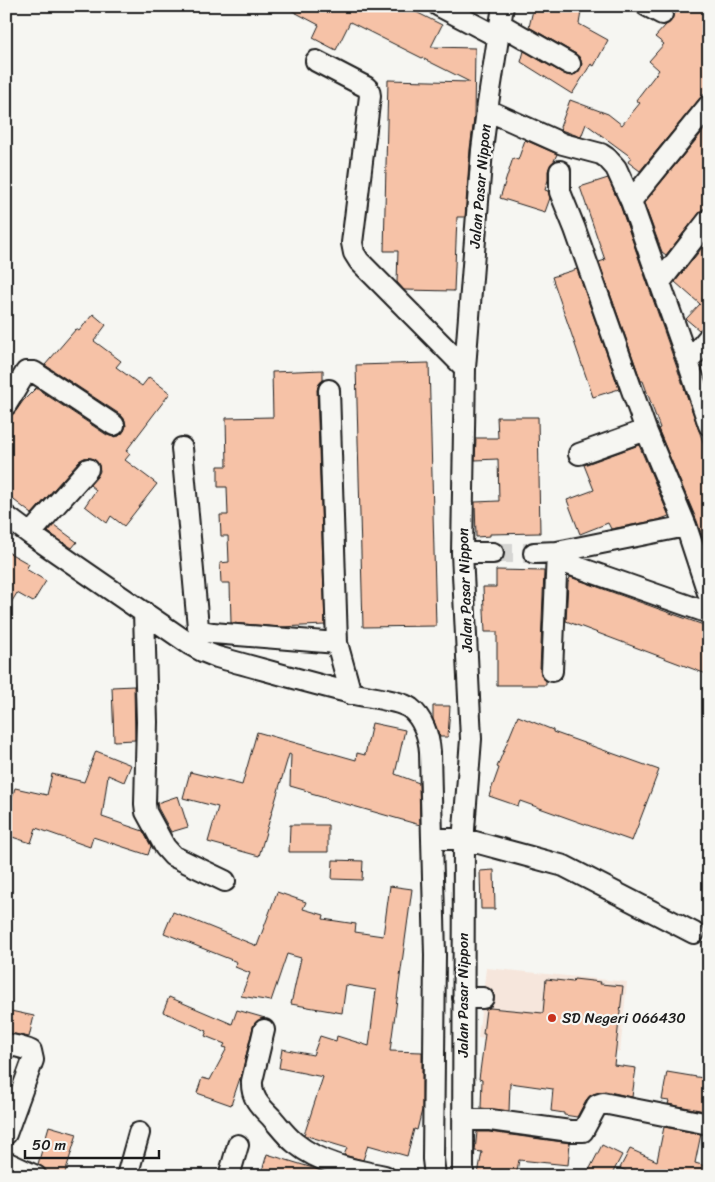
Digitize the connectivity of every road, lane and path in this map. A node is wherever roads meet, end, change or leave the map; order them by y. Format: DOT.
graph roads {
  1 [pos="439,6"];
  2 [pos="501,22"];
  3 [pos="316,61"];
  4 [pos="570,64"];
  5 [pos="709,105"];
  6 [pos="487,110"];
  7 [pos="560,171"];
  8 [pos="631,201"];
  9 [pos="709,219"];
  10 [pos="660,282"];
  11 [pos="709,337"];
  12 [pos="688,362"];
  13 [pos="465,368"];
  14 [pos="330,390"];
  15 [pos="6,405"];
  16 [pos="114,425"];
  17 [pos="709,425"];
  18 [pos="646,430"];
  19 [pos="182,448"];
  20 [pos="579,454"];
  21 [pos="88,469"];
  22 [pos="8,523"];
  23 [pos="686,526"];
  24 [pos="30,534"];
  25 [pos="462,553"];
  26 [pos="493,553"];
  27 [pos="534,553"];
  28 [pos="557,556"];
  29 [pos="709,596"];
  30 [pos="144,612"];
  31 [pos="709,613"];
  32 [pos="337,643"];
  33 [pos="552,671"];
  34 [pos="351,694"];
  35 [pos="432,839"];
  36 [pos="464,839"];
  37 [pos="225,881"];
  38 [pos="694,933"];
  39 [pos="264,1030"];
  40 [pos="6,1044"];
  41 [pos="464,1120"];
  42 [pos="709,1124"];
  43 [pos="6,1134"];
  44 [pos="139,1134"];
  45 [pos="238,1145"];
  46 [pos="6,1162"];
  47 [pos="36,1176"];
  48 [pos="127,1176"];
  49 [pos="229,1176"];
  50 [pos="385,1176"];
  51 [pos="434,1176"];
  52 [pos="464,1176"];
  1 -- 2 [label="street"];
  2 -- 4 [label="street"];
  2 -- 6 [label="street, Jalan Pasar Nippon"];
  3 -- 13 [label="street"];
  5 -- 8 [label="street"];
  6 -- 8 [label="street"];
  6 -- 13 [label="street, Jalan Pasar Nippon"];
  7 -- 18 [label="street"];
  8 -- 10 [label="street"];
  9 -- 10 [label="street"];
  10 -- 12 [label="street"];
  11 -- 12 [label="street"];
  12 -- 17 [label="street"];
  13 -- 25 [label="street, Jalan Pasar Nippon"];
  14 -- 32 [label="street"];
  15 -- 16 [label="street"];
  18 -- 20 [label="street"];
  18 -- 23 [label="street"];
  19 -- 32 [label="street"];
  21 -- 24 [label="street"];
  22 -- 24 [label="street"];
  23 -- 28 [label="street"];
  23 -- 29 [label="street"];
  24 -- 30 [label="street"];
  25 -- 26 [label="street"];
  25 -- 36 [label="street, Jalan Pasar Nippon"];
  27 -- 28 [label="street"];
  28 -- 31 [label="street"];
  28 -- 33 [label="street"];
  30 -- 34 [label="street"];
  30 -- 37 [label="street"];
  32 -- 34 [label="street"];
  34 -- 35 [label="street"];
  35 -- 36 [label="street"];
  35 -- 51 [label="street"];
  36 -- 38 [label="street"];
  36 -- 41 [label="street, Jalan Pasar Nippon"];
  39 -- 50 [label="street"];
  40 -- 43 [label="street"];
  41 -- 42 [label="street"];
  41 -- 52 [label="street, Jalan Pasar Nippon"];
  44 -- 48 [label="street"];
  45 -- 49 [label="street"];
  46 -- 47 [label="street"];
}
